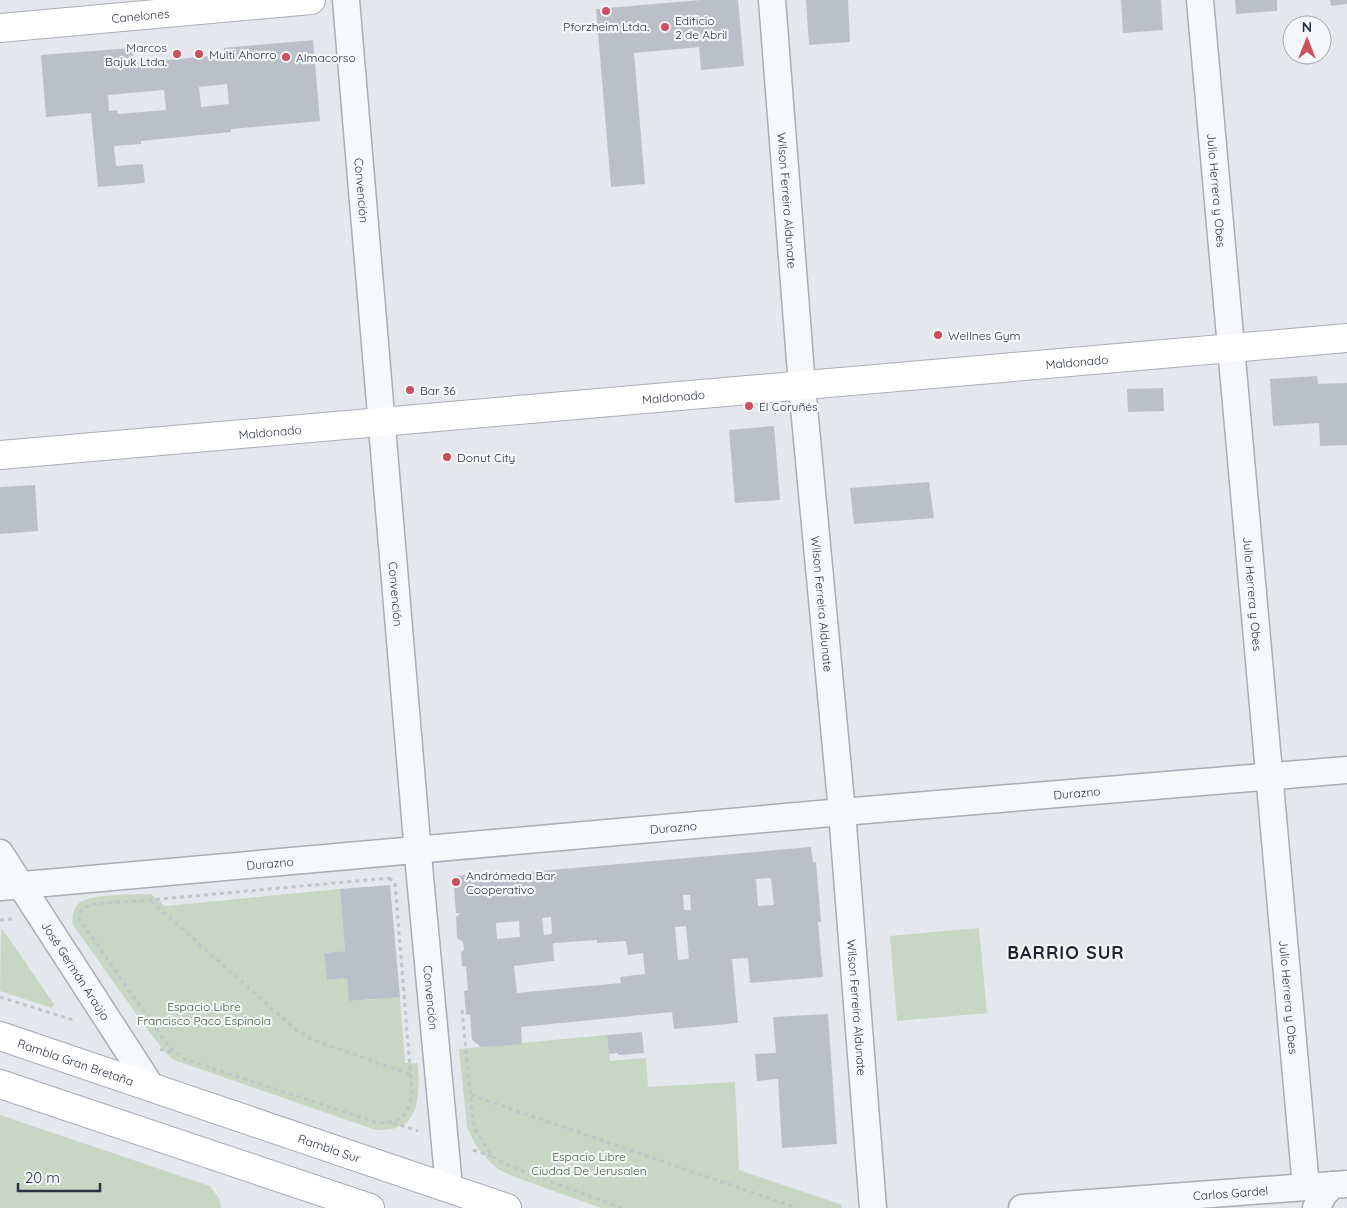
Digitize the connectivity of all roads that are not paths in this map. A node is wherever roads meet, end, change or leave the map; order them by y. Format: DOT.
graph roads {
  1 [pos="311,0"];
  2 [pos="346,0"];
  3 [pos="772,0"];
  4 [pos="1200,0"];
  5 [pos="0,28"];
  6 [pos="1347,338"];
  7 [pos="1231,348"];
  8 [pos="802,386"];
  9 [pos="382,422"];
  10 [pos="0,455"];
  11 [pos="1347,770"];
  12 [pos="1270,777"];
  13 [pos="842,812"];
  14 [pos="418,851"];
  15 [pos="0,853"];
  16 [pos="10,886"];
  17 [pos="0,1036"];
  18 [pos="0,1084"];
  19 [pos="152,1088"];
  20 [pos="1339,1185"];
  21 [pos="449,1187"];
  22 [pos="1298,1198"];
  23 [pos="370,1208"];
  24 [pos="507,1208"];
  25 [pos="872,1208"];
  26 [pos="1022,1208"];
  1 -- 5 [label="street, Canelones"];
  2 -- 9 [label="street, Convención"];
  3 -- 8 [label="street, Wilson Ferreira Aldunate"];
  4 -- 7 [label="street, Julio Herrera y Obes"];
  6 -- 7 [label="street, Maldonado"];
  7 -- 8 [label="street, Maldonado"];
  7 -- 12 [label="street, Julio Herrera y Obes"];
  8 -- 9 [label="street, Maldonado"];
  8 -- 13 [label="street, Wilson Ferreira Aldunate"];
  9 -- 10 [label="street, Maldonado"];
  9 -- 14 [label="street, Convención"];
  11 -- 12 [label="street, Durazno"];
  12 -- 13 [label="street, Durazno"];
  12 -- 22 [label="street, Julio Herrera y Obes"];
  13 -- 14 [label="street, Durazno"];
  13 -- 25 [label="street, Wilson Ferreira Aldunate"];
  14 -- 16 [label="street, Durazno"];
  14 -- 21 [label="street, Convención"];
  15 -- 16 [label="street, José Germán Araújo"];
  16 -- 19 [label="street, José Germán Araújo"];
  17 -- 19 [label="street, Rambla Gran Bretaña"];
  18 -- 23 [label="street"];
  19 -- 21 [label="street, Rambla Sur"];
  20 -- 22 [label="street, Carlos Gardel"];
  21 -- 24 [label="street, Rambla Sur"];
  22 -- 26 [label="street, Carlos Gardel"];
}
